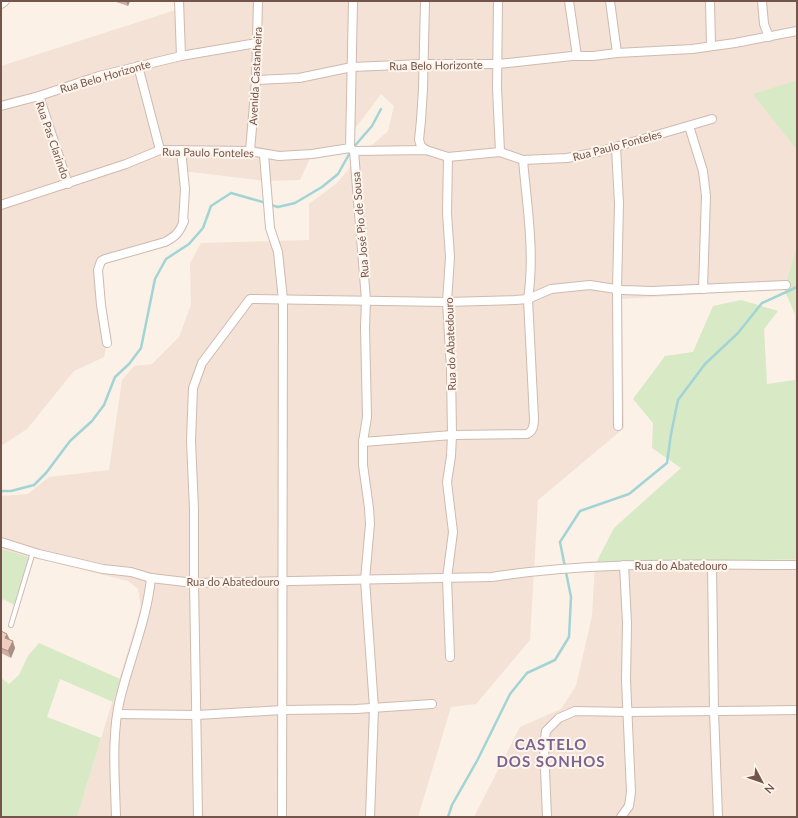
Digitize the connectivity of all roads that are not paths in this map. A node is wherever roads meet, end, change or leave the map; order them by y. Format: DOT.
graph roads {
  1 [pos="5,1"];
  2 [pos="179,1"];
  3 [pos="258,1"];
  4 [pos="353,1"];
  5 [pos="425,1"];
  6 [pos="498,1"];
  7 [pos="570,1"];
  8 [pos="610,1"];
  9 [pos="710,1"];
  10 [pos="762,1"];
  11 [pos="1,4"];
  12 [pos="797,31"];
  13 [pos="769,37"];
  14 [pos="257,43"];
  15 [pos="711,46"];
  16 [pos="617,54"];
  17 [pos="182,56"];
  18 [pos="577,56"];
  19 [pos="423,64"];
  20 [pos="498,64"];
  21 [pos="138,66"];
  22 [pos="352,67"];
  23 [pos="256,80"];
  24 [pos="39,96"];
  25 [pos="1,106"];
  26 [pos="712,119"];
  27 [pos="689,126"];
  28 [pos="616,147"];
  29 [pos="352,149"];
  30 [pos="160,150"];
  31 [pos="181,150"];
  32 [pos="426,150"];
  33 [pos="250,151"];
  34 [pos="500,152"];
  35 [pos="264,155"];
  36 [pos="448,157"];
  37 [pos="523,160"];
  38 [pos="68,184"];
  39 [pos="1,205"];
  40 [pos="786,285"];
  41 [pos="617,289"];
  42 [pos="703,289"];
  43 [pos="528,298"];
  44 [pos="283,300"];
  45 [pos="366,300"];
  46 [pos="447,302"];
  47 [pos="107,344"];
  48 [pos="618,426"];
  49 [pos="452,435"];
  50 [pos="363,442"];
  51 [pos="1,542"];
  52 [pos="33,552"];
  53 [pos="797,564"];
  54 [pos="624,565"];
  55 [pos="712,565"];
  56 [pos="151,578"];
  57 [pos="447,578"];
  58 [pos="364,580"];
  59 [pos="283,582"];
  60 [pos="194,583"];
  61 [pos="11,625"];
  62 [pos="450,657"];
  63 [pos="432,704"];
  64 [pos="374,708"];
  65 [pos="282,710"];
  66 [pos="797,710"];
  67 [pos="714,711"];
  68 [pos="628,712"];
  69 [pos="118,714"];
  70 [pos="196,715"];
  71 [pos="116,817"];
  72 [pos="198,817"];
  73 [pos="282,817"];
  74 [pos="370,817"];
  75 [pos="547,817"];
  76 [pos="621,817"];
  77 [pos="718,817"];
  1 -- 11 [label="street"];
  2 -- 17 [label="street"];
  3 -- 14 [label="street, Avenida Castanheira"];
  4 -- 22 [label="street, Rua José Pio de Sousa"];
  5 -- 19 [label="street"];
  6 -- 20 [label="street"];
  7 -- 18 [label="street"];
  8 -- 16 [label="street"];
  9 -- 15 [label="street"];
  10 -- 13 [label="street"];
  12 -- 13 [label="street, Rua Belo Horizonte"];
  13 -- 15 [label="street, Rua Belo Horizonte"];
  14 -- 17 [label="street, Rua Belo Horizonte"];
  14 -- 23 [label="street, Avenida Castanheira"];
  15 -- 16 [label="street, Rua Belo Horizonte"];
  16 -- 18 [label="street, Rua Belo Horizonte"];
  17 -- 21 [label="street, Rua Belo Horizonte"];
  18 -- 20 [label="street, Rua Belo Horizonte"];
  19 -- 20 [label="street, Rua Belo Horizonte"];
  19 -- 22 [label="street, Rua Belo Horizonte"];
  19 -- 32 [label="street"];
  20 -- 34 [label="street"];
  21 -- 24 [label="street, Rua Belo Horizonte"];
  21 -- 30 [label="street"];
  22 -- 23 [label="street, Rua Belo Horizonte"];
  22 -- 29 [label="street, Rua José Pio de Sousa"];
  23 -- 33 [label="street, Avenida Castanheira"];
  24 -- 25 [label="street, Rua Belo Horizonte"];
  24 -- 38 [label="street, Rua Pas Clarindo"];
  26 -- 27 [label="street, Rua Paulo Fonteles"];
  27 -- 28 [label="street, Rua Paulo Fonteles"];
  27 -- 42 [label="street"];
  28 -- 37 [label="street, Rua Paulo Fonteles"];
  28 -- 41 [label="street"];
  29 -- 32 [label="street, Rua Paulo Fonteles"];
  29 -- 35 [label="street, Rua Paulo Fonteles"];
  29 -- 45 [label="street, Rua José Pio de Sousa"];
  30 -- 31 [label="street, Rua Paulo Fonteles"];
  30 -- 38 [label="street, Rua Paulo Fonteles"];
  31 -- 33 [label="street, Rua Paulo Fonteles"];
  31 -- 47 [label="street"];
  32 -- 36 [label="street, Rua Paulo Fonteles"];
  33 -- 35 [label="street, Rua Paulo Fonteles"];
  34 -- 36 [label="street, Rua Paulo Fonteles"];
  34 -- 37 [label="street, Rua Paulo Fonteles"];
  35 -- 44 [label="street"];
  36 -- 46 [label="street, Rua do Abatedouro"];
  37 -- 43 [label="street"];
  38 -- 39 [label="street, Rua Paulo Fonteles"];
  40 -- 42 [label="street"];
  41 -- 42 [label="street"];
  41 -- 43 [label="street"];
  41 -- 48 [label="street"];
  43 -- 46 [label="street"];
  43 -- 49 [label="street"];
  44 -- 45 [label="street"];
  44 -- 59 [label="street"];
  44 -- 60 [label="street"];
  45 -- 46 [label="street"];
  45 -- 50 [label="street, Rua José Pio de Sousa"];
  46 -- 49 [label="street, Rua do Abatedouro"];
  49 -- 50 [label="street"];
  49 -- 57 [label="street, Rua do Abatedouro"];
  50 -- 58 [label="street, Rua José Pio de Sousa"];
  51 -- 52 [label="street, Rua do Abatedouro"];
  52 -- 56 [label="street, Rua do Abatedouro"];
  52 -- 61 [label="lane"];
  53 -- 55 [label="street, Rua do Abatedouro"];
  54 -- 55 [label="street, Rua do Abatedouro"];
  54 -- 57 [label="street, Rua do Abatedouro"];
  54 -- 68 [label="street"];
  55 -- 67 [label="street"];
  56 -- 60 [label="street, Rua do Abatedouro"];
  56 -- 69 [label="street"];
  57 -- 58 [label="street, Rua do Abatedouro"];
  57 -- 62 [label="street, Rua do Abatedouro"];
  58 -- 59 [label="street, Rua do Abatedouro"];
  58 -- 64 [label="street, Rua José Pio de Sousa"];
  59 -- 60 [label="street, Rua do Abatedouro"];
  59 -- 65 [label="street"];
  60 -- 70 [label="street"];
  63 -- 64 [label="street"];
  64 -- 65 [label="street"];
  64 -- 74 [label="street, Rua José Pio de Sousa"];
  65 -- 70 [label="street"];
  65 -- 73 [label="street"];
  66 -- 67 [label="street"];
  67 -- 68 [label="street"];
  67 -- 77 [label="street"];
  68 -- 75 [label="street"];
  68 -- 76 [label="street"];
  69 -- 70 [label="street"];
  69 -- 71 [label="street"];
  70 -- 72 [label="street"];
}
